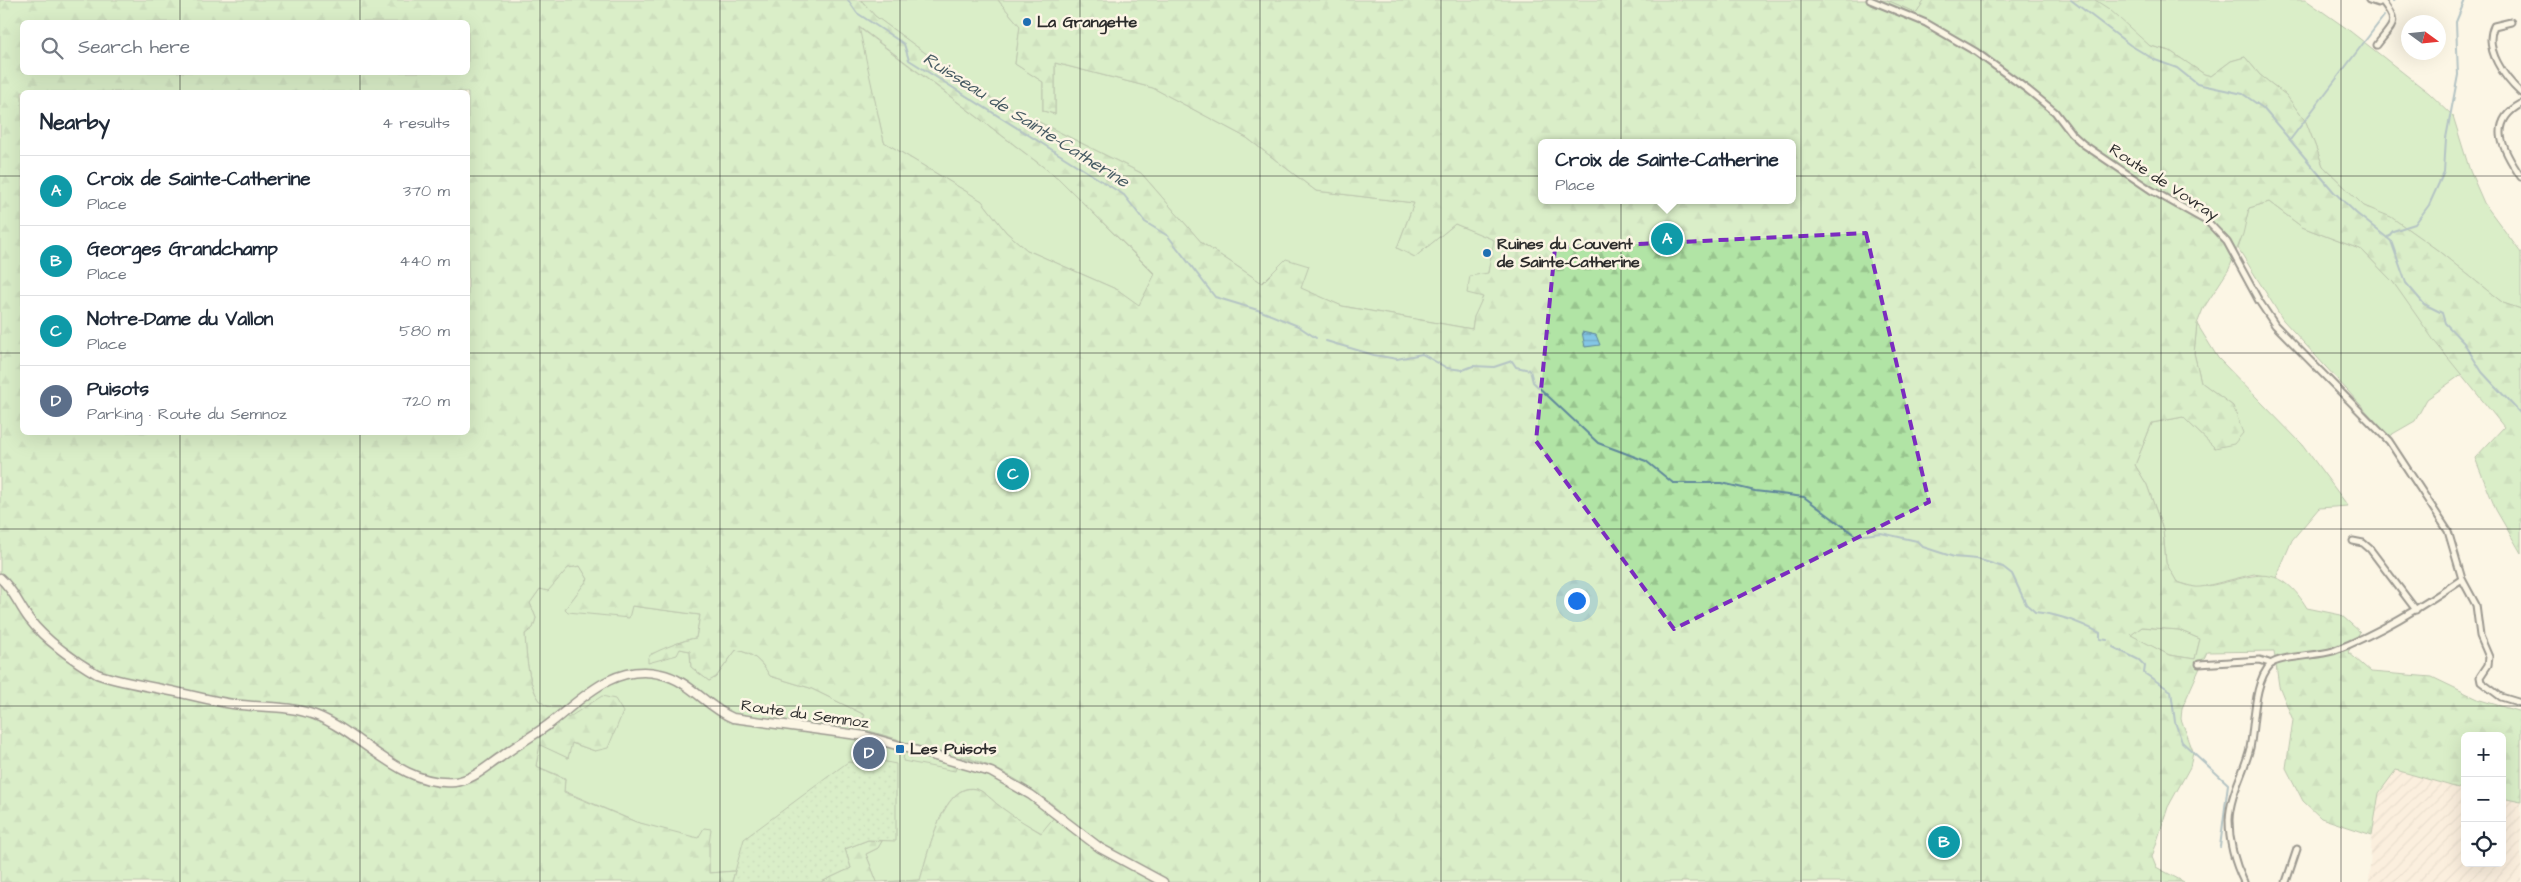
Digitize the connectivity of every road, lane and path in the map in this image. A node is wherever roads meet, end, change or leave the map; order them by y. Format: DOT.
graph roads {
  1 [pos="1870,0"];
  2 [pos="2369,0"];
  3 [pos="2382,0"];
  4 [pos="2511,22"];
  5 [pos="2377,45"];
  6 [pos="2521,93"];
  7 [pos="2521,104"];
  8 [pos="2521,177"];
  9 [pos="2353,541"];
  10 [pos="0,578"];
  11 [pos="2462,579"];
  12 [pos="2416,610"];
  13 [pos="2199,664"];
  14 [pos="2272,664"];
  15 [pos="2521,703"];
  16 [pos="2297,849"];
  17 [pos="1163,882"];
  18 [pos="2244,882"];
  19 [pos="2286,882"];
  1 -- 11 [label="street, Route de Vovray"];
  2 -- 3 [label="street"];
  3 -- 5 [label="street"];
  4 -- 6 [label="street"];
  7 -- 8 [label="street"];
  9 -- 12 [label="street"];
  10 -- 17 [label="main road, Route du Semnoz"];
  11 -- 12 [label="street"];
  11 -- 15 [label="street, Route de Vovray"];
  12 -- 14 [label="street"];
  13 -- 14 [label="street"];
  14 -- 18 [label="street"];
  16 -- 19 [label="street"];
}
